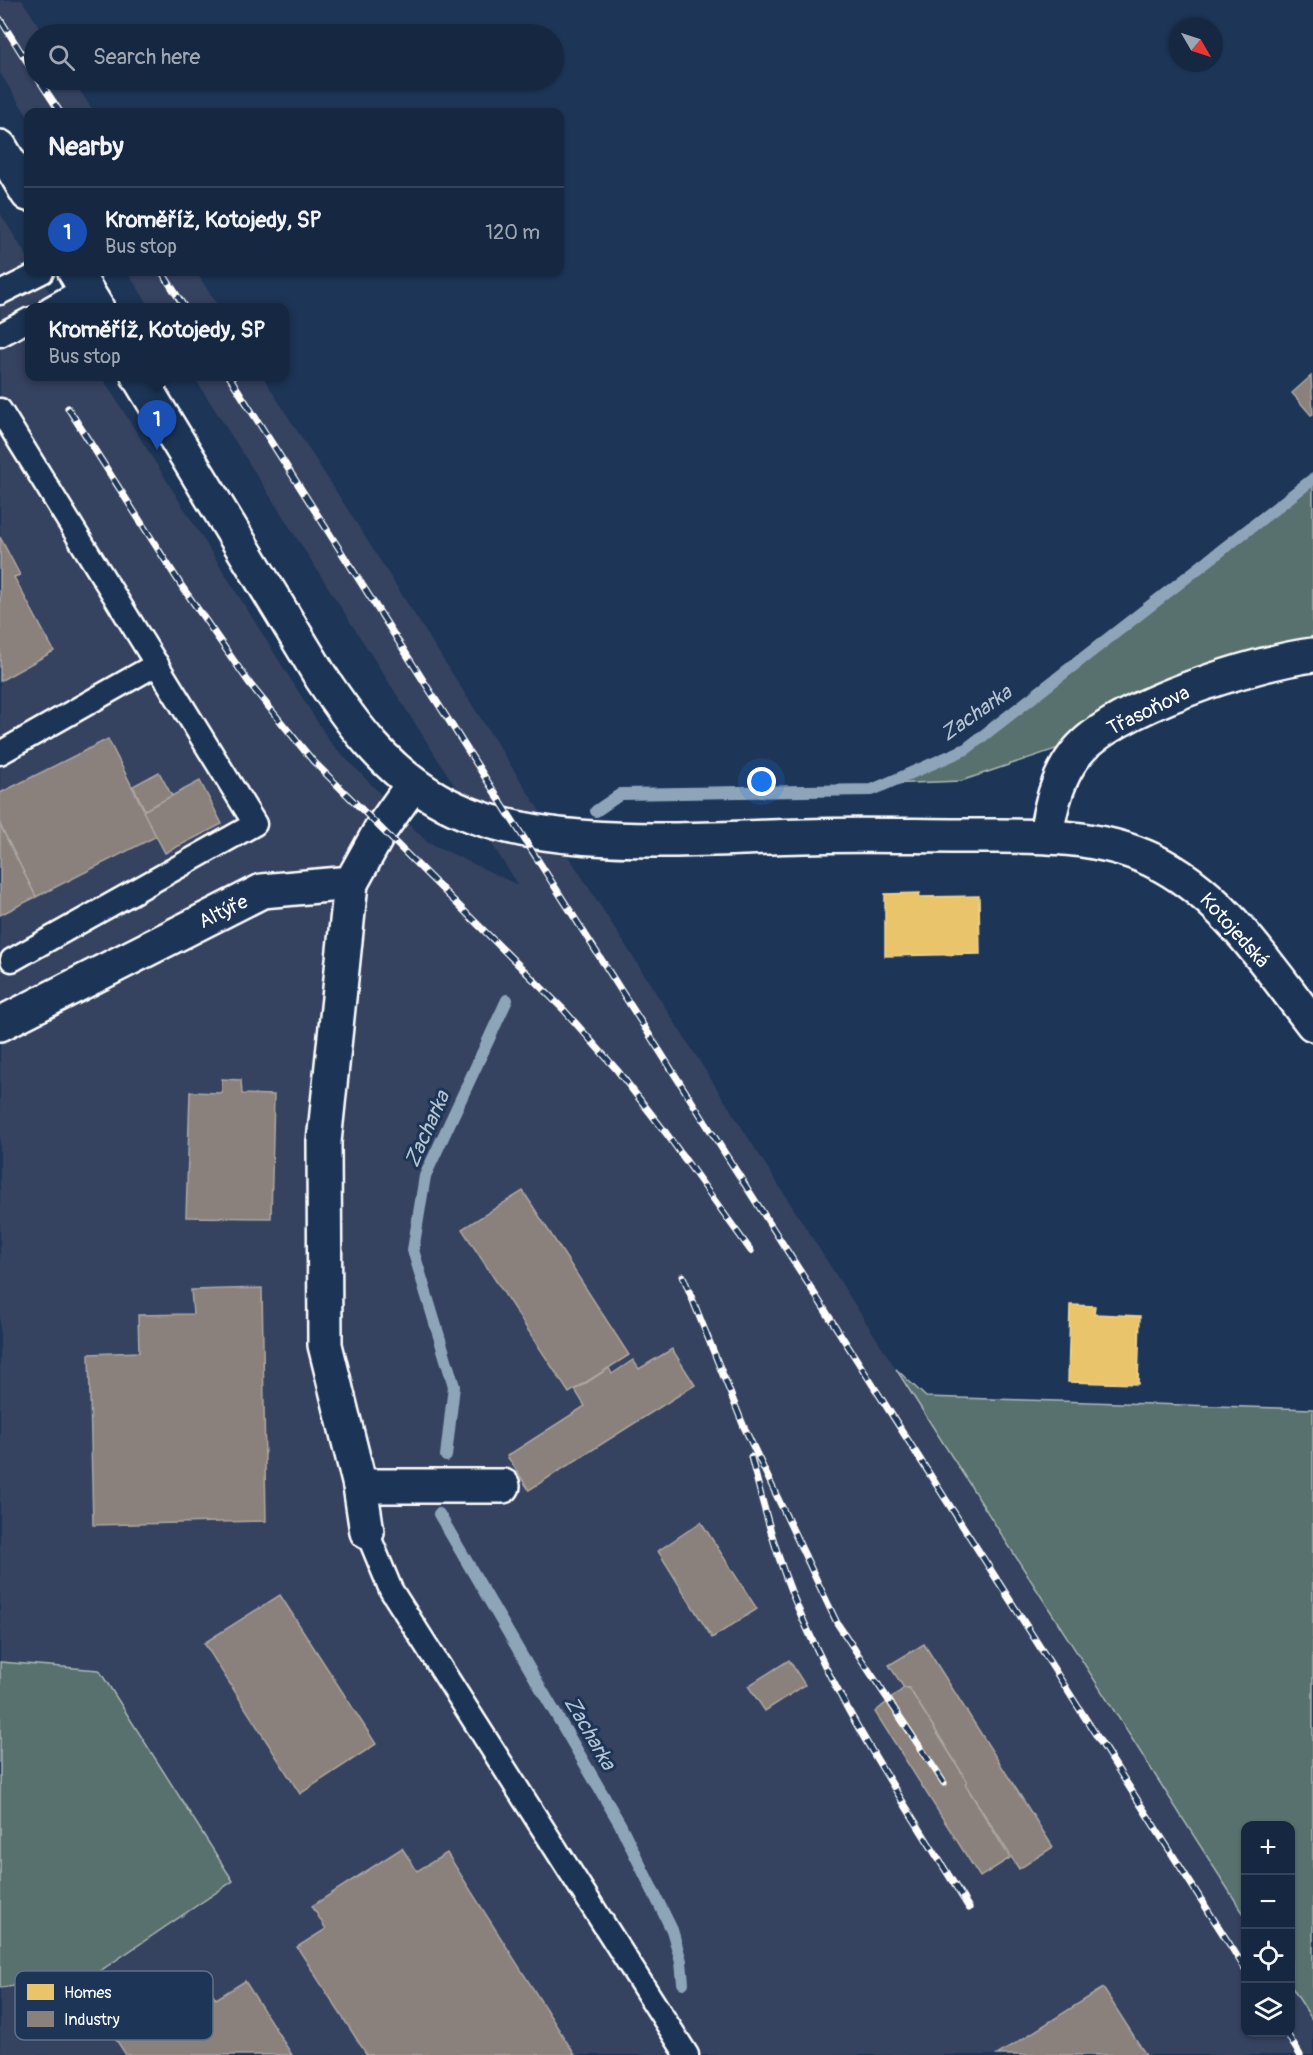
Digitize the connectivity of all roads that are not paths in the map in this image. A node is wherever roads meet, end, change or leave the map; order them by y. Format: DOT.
graph roads {
  1 [pos="0,147"];
  2 [pos="24,187"];
  3 [pos="32,276"];
  4 [pos="4,287"];
  5 [pos="85,289"];
  6 [pos="59,303"];
  7 [pos="25,322"];
  8 [pos="0,335"];
  9 [pos="141,381"];
  10 [pos="0,410"];
  11 [pos="1313,655"];
  12 [pos="156,664"];
  13 [pos="0,753"];
  14 [pos="413,784"];
  15 [pos="1046,836"];
  16 [pos="351,883"];
  17 [pos="12,960"];
  18 [pos="1313,1023"];
  19 [pos="0,1024"];
  20 [pos="360,1486"];
  21 [pos="503,1486"];
  22 [pos="367,1532"];
  23 [pos="687,2055"];
  1 -- 2 [label="street"];
  3 -- 4 [label="lane"];
  5 -- 6 [label="lane"];
  7 -- 8 [label="lane"];
  9 -- 14 [label="street, Kotojedská"];
  10 -- 12 [label="lane"];
  11 -- 15 [label="street, Třasoňova"];
  12 -- 13 [label="lane"];
  12 -- 17 [label="lane"];
  14 -- 15 [label="street, Kotojedská"];
  14 -- 16 [label="street"];
  15 -- 18 [label="street, Kotojedská"];
  16 -- 19 [label="street, Altýře"];
  16 -- 20 [label="street"];
  20 -- 21 [label="street"];
  20 -- 22 [label="street"];
  22 -- 23 [label="lane"];
}
